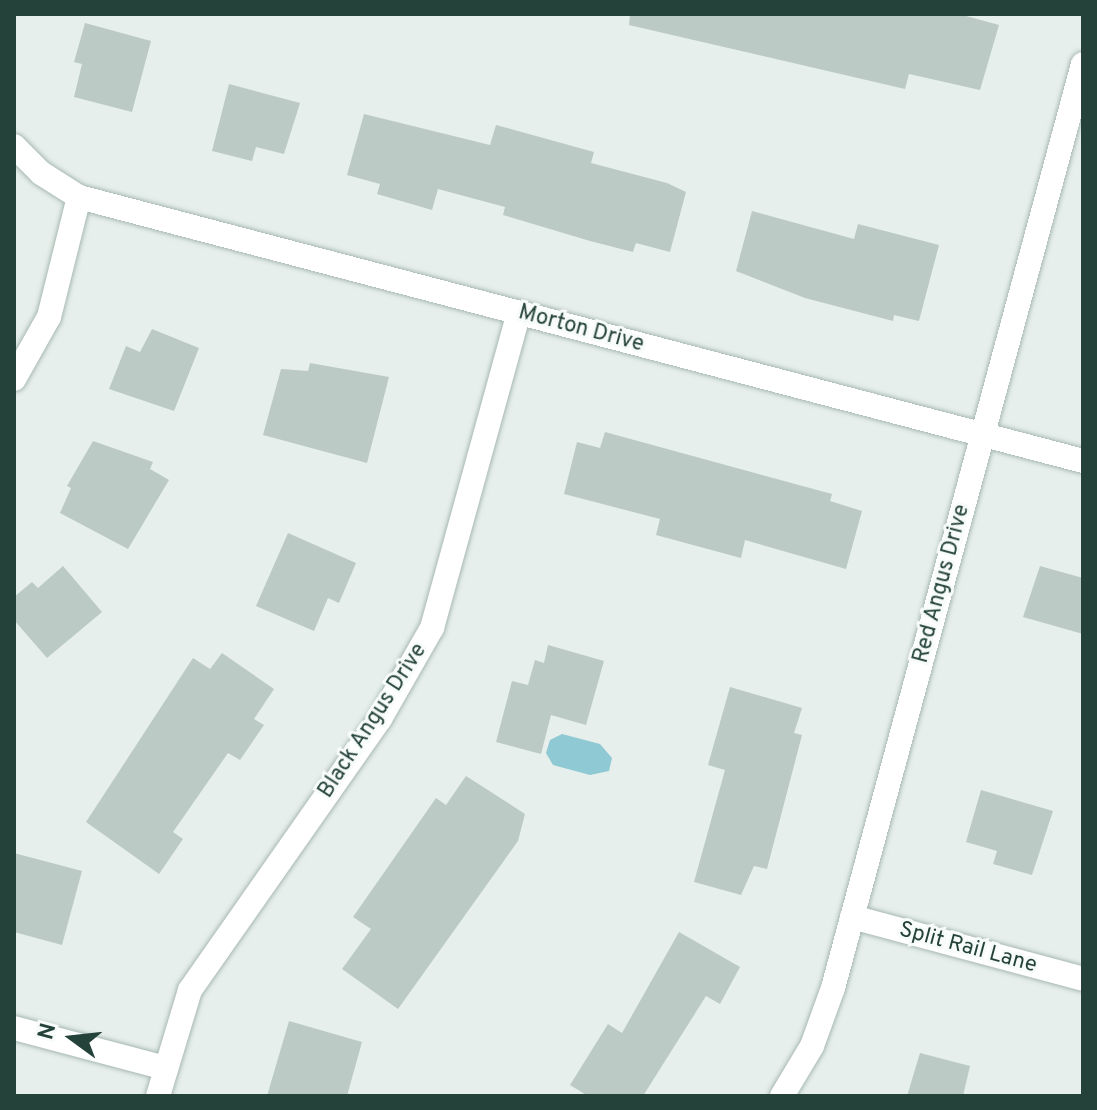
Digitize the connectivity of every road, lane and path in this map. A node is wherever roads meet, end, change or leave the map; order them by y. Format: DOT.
graph roads {
  1 [pos="1083,64"];
  2 [pos="14,146"];
  3 [pos="79,197"];
  4 [pos="519,313"];
  5 [pos="14,379"];
  6 [pos="982,435"];
  7 [pos="1083,461"];
  8 [pos="852,917"];
  9 [pos="1083,979"];
  10 [pos="14,1028"];
  11 [pos="165,1068"];
  12 [pos="158,1096"];
  13 [pos="782,1096"];
  1 -- 6 [label="street, Red Angus Drive"];
  2 -- 3 [label="street, Morton Drive"];
  3 -- 4 [label="street, Morton Drive"];
  3 -- 5 [label="street"];
  4 -- 6 [label="street, Morton Drive"];
  4 -- 11 [label="street, Black Angus Drive"];
  6 -- 7 [label="street, Morton Drive"];
  6 -- 8 [label="street, Red Angus Drive"];
  8 -- 9 [label="street, Split Rail Lane"];
  8 -- 13 [label="street, Red Angus Drive"];
  10 -- 11 [label="street"];
  11 -- 12 [label="street, Black Angus Drive"];
}
